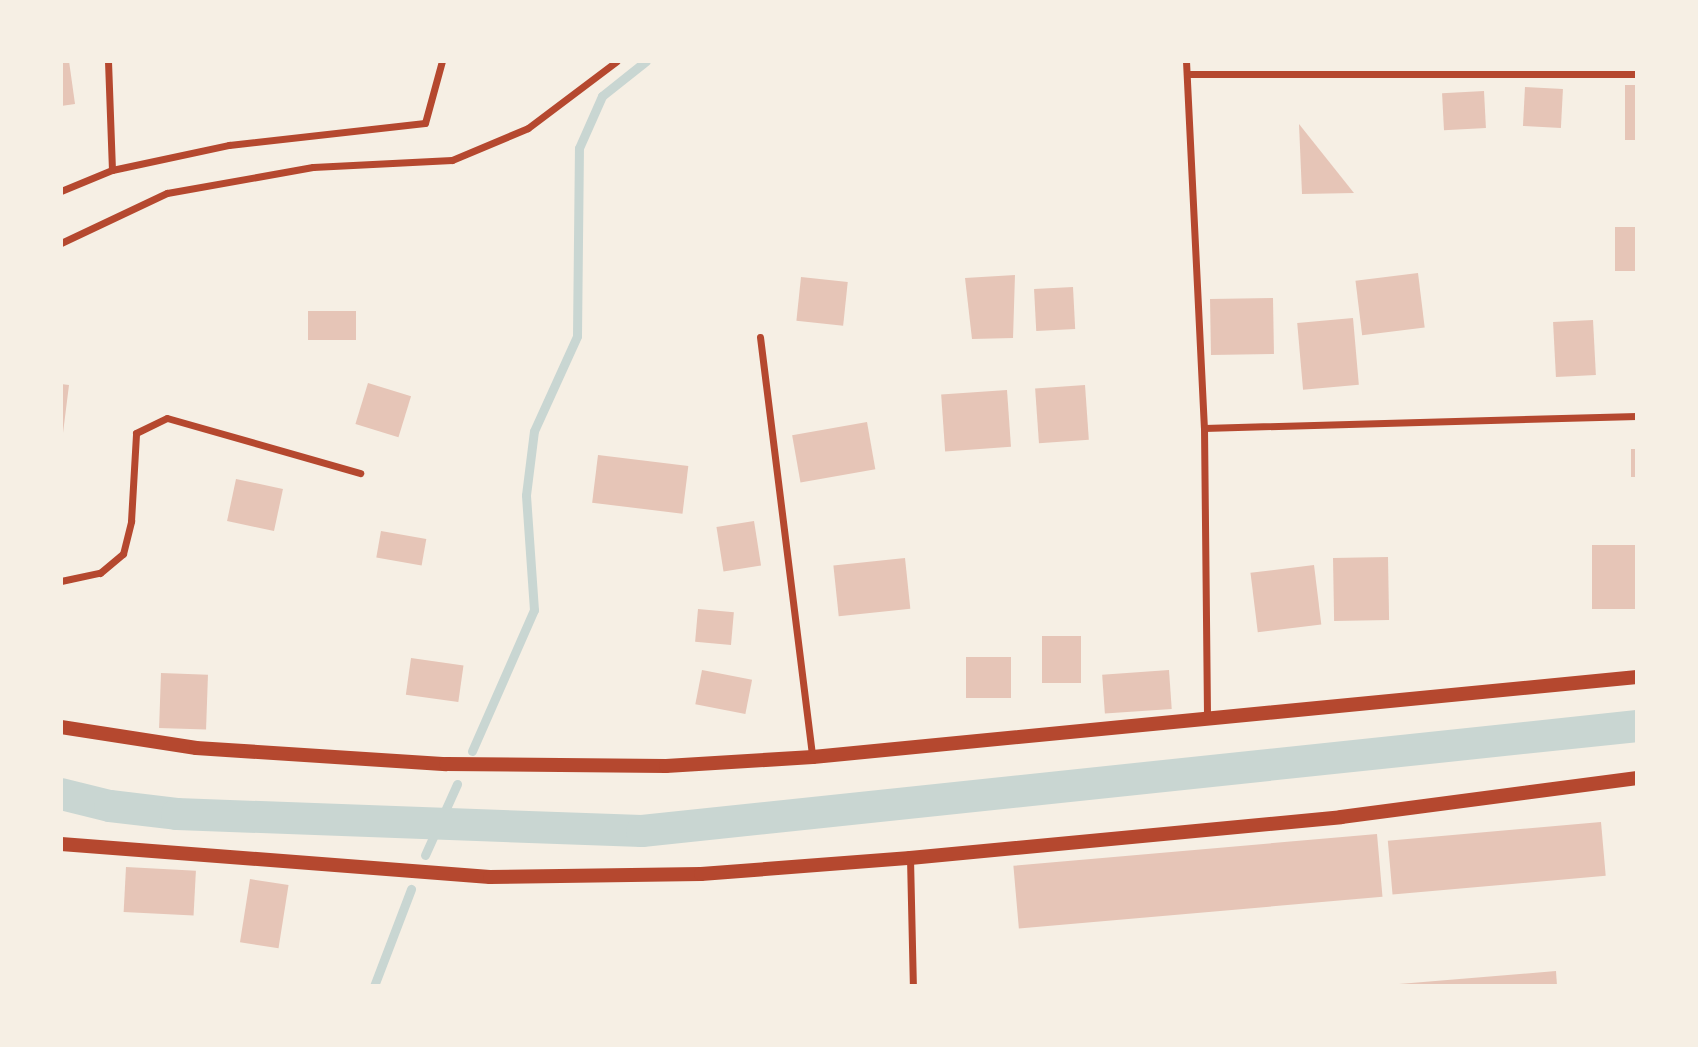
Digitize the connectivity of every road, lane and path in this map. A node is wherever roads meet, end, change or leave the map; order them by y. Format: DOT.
graph roads {
  1 [pos="108,61"];
  2 [pos="442,61"];
  3 [pos="617,61"];
  4 [pos="1186,61"];
  5 [pos="1186,74"];
  6 [pos="1637,74"];
  7 [pos="111,170"];
  8 [pos="61,191"];
  9 [pos="61,243"];
  10 [pos="761,337"];
  11 [pos="1637,416"];
  12 [pos="1204,428"];
  13 [pos="360,473"];
  14 [pos="61,581"];
  15 [pos="1637,677"];
  16 [pos="1207,719"];
  17 [pos="61,727"];
  18 [pos="813,757"];
  19 [pos="1637,778"];
  20 [pos="61,844"];
  21 [pos="910,858"];
  22 [pos="913,986"];
  1 -- 7 [label="street"];
  2 -- 7 [label="street"];
  3 -- 9 [label="street"];
  4 -- 5 [label="street"];
  5 -- 6 [label="street"];
  5 -- 12 [label="street"];
  7 -- 8 [label="street"];
  10 -- 18 [label="street"];
  11 -- 12 [label="street"];
  12 -- 16 [label="street"];
  13 -- 14 [label="street"];
  15 -- 16 [label="main road"];
  16 -- 18 [label="main road"];
  17 -- 18 [label="main road"];
  19 -- 21 [label="main road"];
  20 -- 21 [label="main road"];
  21 -- 22 [label="street"];
}
